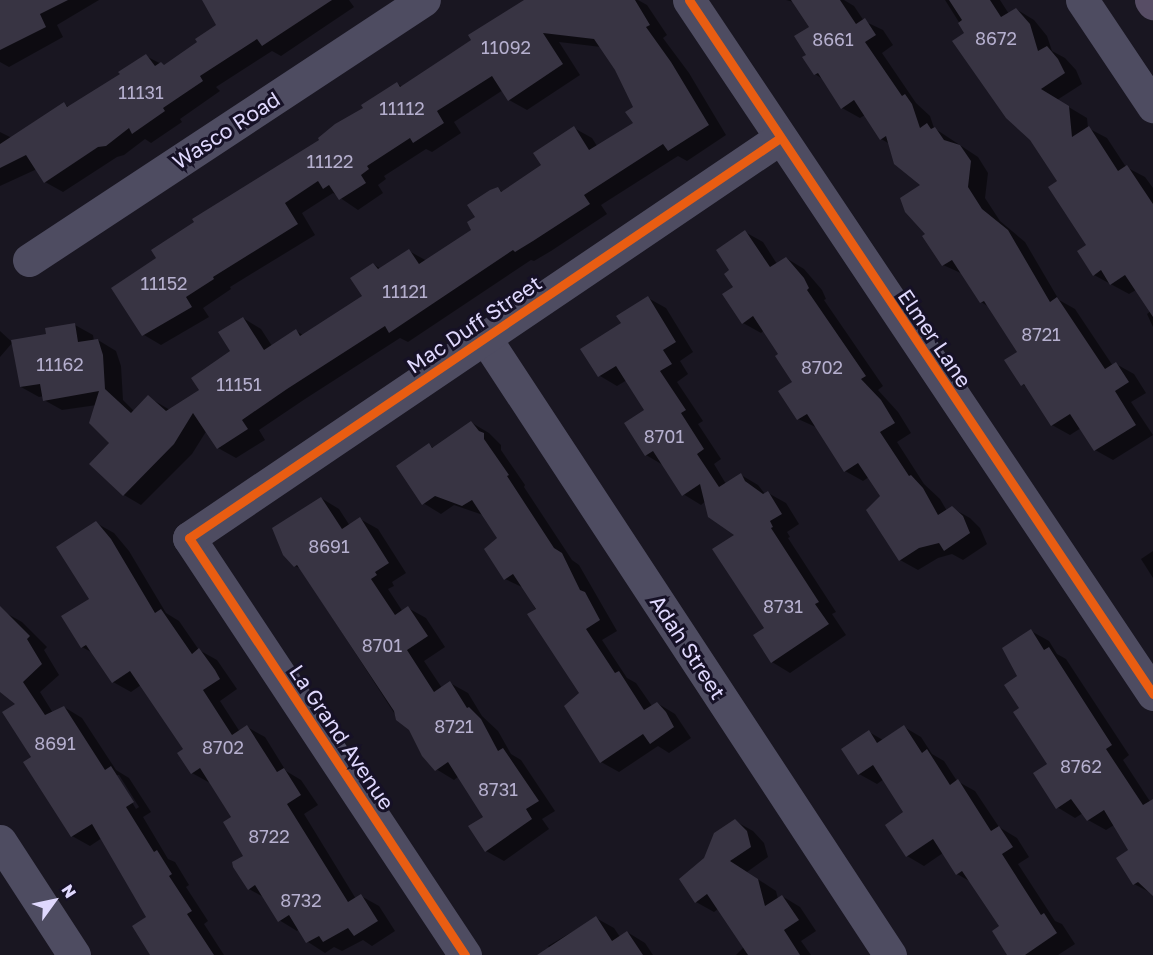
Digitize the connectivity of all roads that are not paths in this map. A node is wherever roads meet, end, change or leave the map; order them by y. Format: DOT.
graph roads {
  1 [pos="424,0"];
  2 [pos="689,0"];
  3 [pos="1082,0"];
  4 [pos="1153,106"];
  5 [pos="780,138"];
  6 [pos="29,260"];
  7 [pos="485,338"];
  8 [pos="189,538"];
  9 [pos="1153,694"];
  10 [pos="0,841"];
  11 [pos="74,955"];
  12 [pos="465,955"];
  13 [pos="890,955"];
  1 -- 6 [label="street, Wasco Road"];
  2 -- 5 [label="street, Elmer Lane"];
  3 -- 4 [label="street"];
  5 -- 7 [label="street, Mac Duff Street"];
  5 -- 9 [label="street, Elmer Lane"];
  7 -- 8 [label="street, Mac Duff Street"];
  7 -- 13 [label="street, Adah Street"];
  8 -- 12 [label="street, La Grand Avenue"];
  10 -- 11 [label="street"];
}
